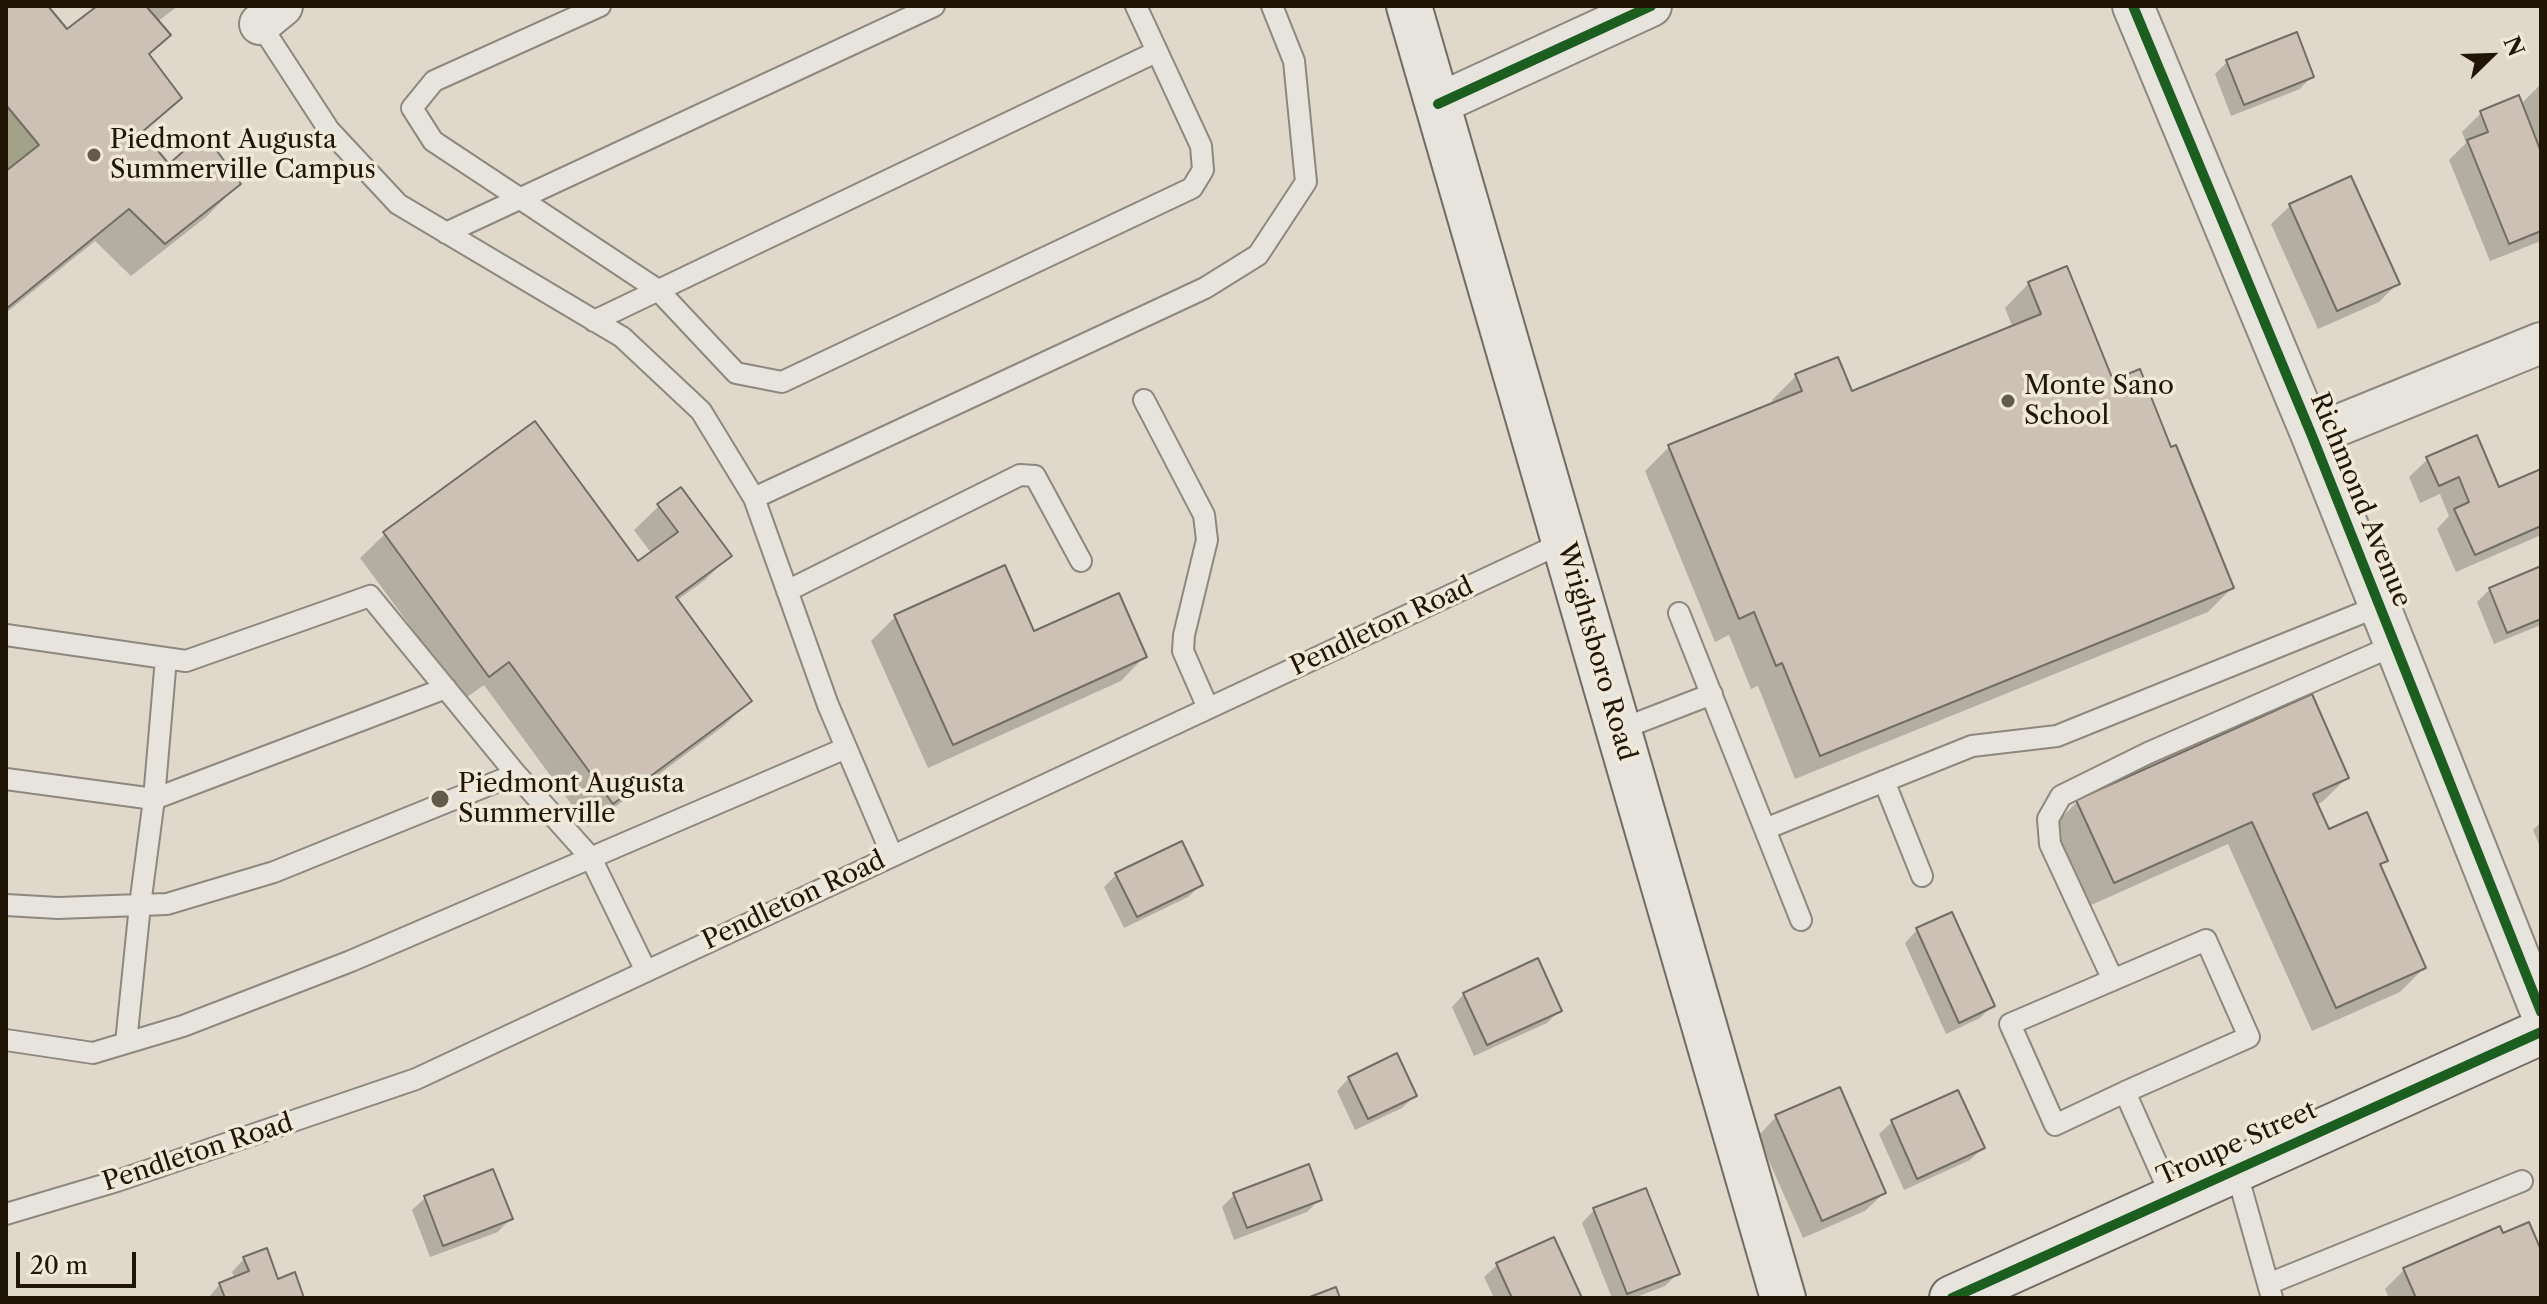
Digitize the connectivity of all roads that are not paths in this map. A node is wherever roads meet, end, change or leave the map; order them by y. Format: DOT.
graph roads {
  1 [pos="600,6"];
  2 [pos="934,6"];
  3 [pos="1272,6"];
  4 [pos="1409,6"];
  5 [pos="1651,6"];
  6 [pos="2133,6"];
  7 [pos="1145,9"];
  8 [pos="271,15"];
  9 [pos="1156,52"];
  10 [pos="1438,104"];
  11 [pos="517,199"];
  12 [pos="446,233"];
  13 [pos="658,290"];
  14 [pos="594,321"];
  15 [pos="2541,343"];
  16 [pos="1144,400"];
  17 [pos="2312,436"];
  18 [pos="754,498"];
  19 [pos="1564,542"];
  20 [pos="1081,561"];
  21 [pos="787,591"];
  22 [pos="2379,606"];
  23 [pos="1679,613"];
  24 [pos="6,635"];
  25 [pos="2395,645"];
  26 [pos="166,658"];
  27 [pos="446,688"];
  28 [pos="1712,694"];
  29 [pos="1208,708"];
  30 [pos="1619,730"];
  31 [pos="846,748"];
  32 [pos="516,774"];
  33 [pos="6,779"];
  34 [pos="1884,781"];
  35 [pos="154,799"];
  36 [pos="1765,829"];
  37 [pos="892,855"];
  38 [pos="591,858"];
  39 [pos="1922,876"];
  40 [pos="6,905"];
  41 [pos="140,905"];
  42 [pos="1801,920"];
  43 [pos="646,971"];
  44 [pos="2113,980"];
  45 [pos="2541,1012"];
  46 [pos="2541,1032"];
  47 [pos="6,1040"];
  48 [pos="126,1043"];
  49 [pos="2125,1092"];
  50 [pos="2236,1170"];
  51 [pos="2522,1181"];
  52 [pos="2172,1198"];
  53 [pos="6,1214"];
  54 [pos="2270,1291"];
  55 [pos="1783,1298"];
  56 [pos="1952,1298"];
  1 -- 11 [label="lane"];
  2 -- 11 [label="lane"];
  3 -- 18 [label="lane"];
  4 -- 10 [label="main road, Wrightsboro Road"];
  5 -- 10 [label="street"];
  6 -- 17 [label="street, Richmond Avenue"];
  7 -- 9 [label="lane"];
  8 -- 12 [label="lane"];
  9 -- 13 [label="lane"];
  9 -- 13 [label="lane"];
  10 -- 19 [label="main road, Wrightsboro Road"];
  11 -- 12 [label="lane"];
  11 -- 13 [label="lane"];
  12 -- 14 [label="lane"];
  13 -- 14 [label="lane"];
  14 -- 18 [label="lane"];
  15 -- 17 [label="street"];
  16 -- 29 [label="lane"];
  17 -- 22 [label="street, Richmond Avenue"];
  18 -- 21 [label="lane"];
  19 -- 29 [label="lane, Pendleton Road"];
  19 -- 30 [label="main road, Wrightsboro Road"];
  20 -- 21 [label="lane"];
  21 -- 31 [label="lane"];
  22 -- 25 [label="street, Richmond Avenue"];
  22 -- 34 [label="lane"];
  23 -- 28 [label="lane"];
  24 -- 26 [label="lane"];
  25 -- 44 [label="lane"];
  25 -- 45 [label="street, Richmond Avenue"];
  26 -- 27 [label="lane"];
  26 -- 35 [label="lane"];
  27 -- 32 [label="lane"];
  27 -- 35 [label="lane"];
  28 -- 30 [label="lane"];
  28 -- 36 [label="lane"];
  29 -- 37 [label="lane, Pendleton Road"];
  30 -- 55 [label="main road, Wrightsboro Road"];
  31 -- 37 [label="lane"];
  31 -- 38 [label="lane"];
  32 -- 38 [label="lane"];
  32 -- 41 [label="lane"];
  33 -- 35 [label="lane"];
  34 -- 36 [label="lane"];
  34 -- 39 [label="lane"];
  35 -- 41 [label="lane"];
  36 -- 42 [label="lane"];
  37 -- 43 [label="lane, Pendleton Road"];
  38 -- 43 [label="lane"];
  38 -- 48 [label="lane"];
  40 -- 41 [label="lane"];
  41 -- 48 [label="lane"];
  43 -- 53 [label="lane, Pendleton Road"];
  44 -- 49 [label="lane"];
  44 -- 49 [label="lane"];
  46 -- 50 [label="main road, Troupe Street"];
  47 -- 48 [label="lane"];
  49 -- 52 [label="lane"];
  50 -- 52 [label="main road, Troupe Street"];
  50 -- 54 [label="lane"];
  51 -- 54 [label="lane"];
  52 -- 56 [label="main road, Troupe Street"];
}
